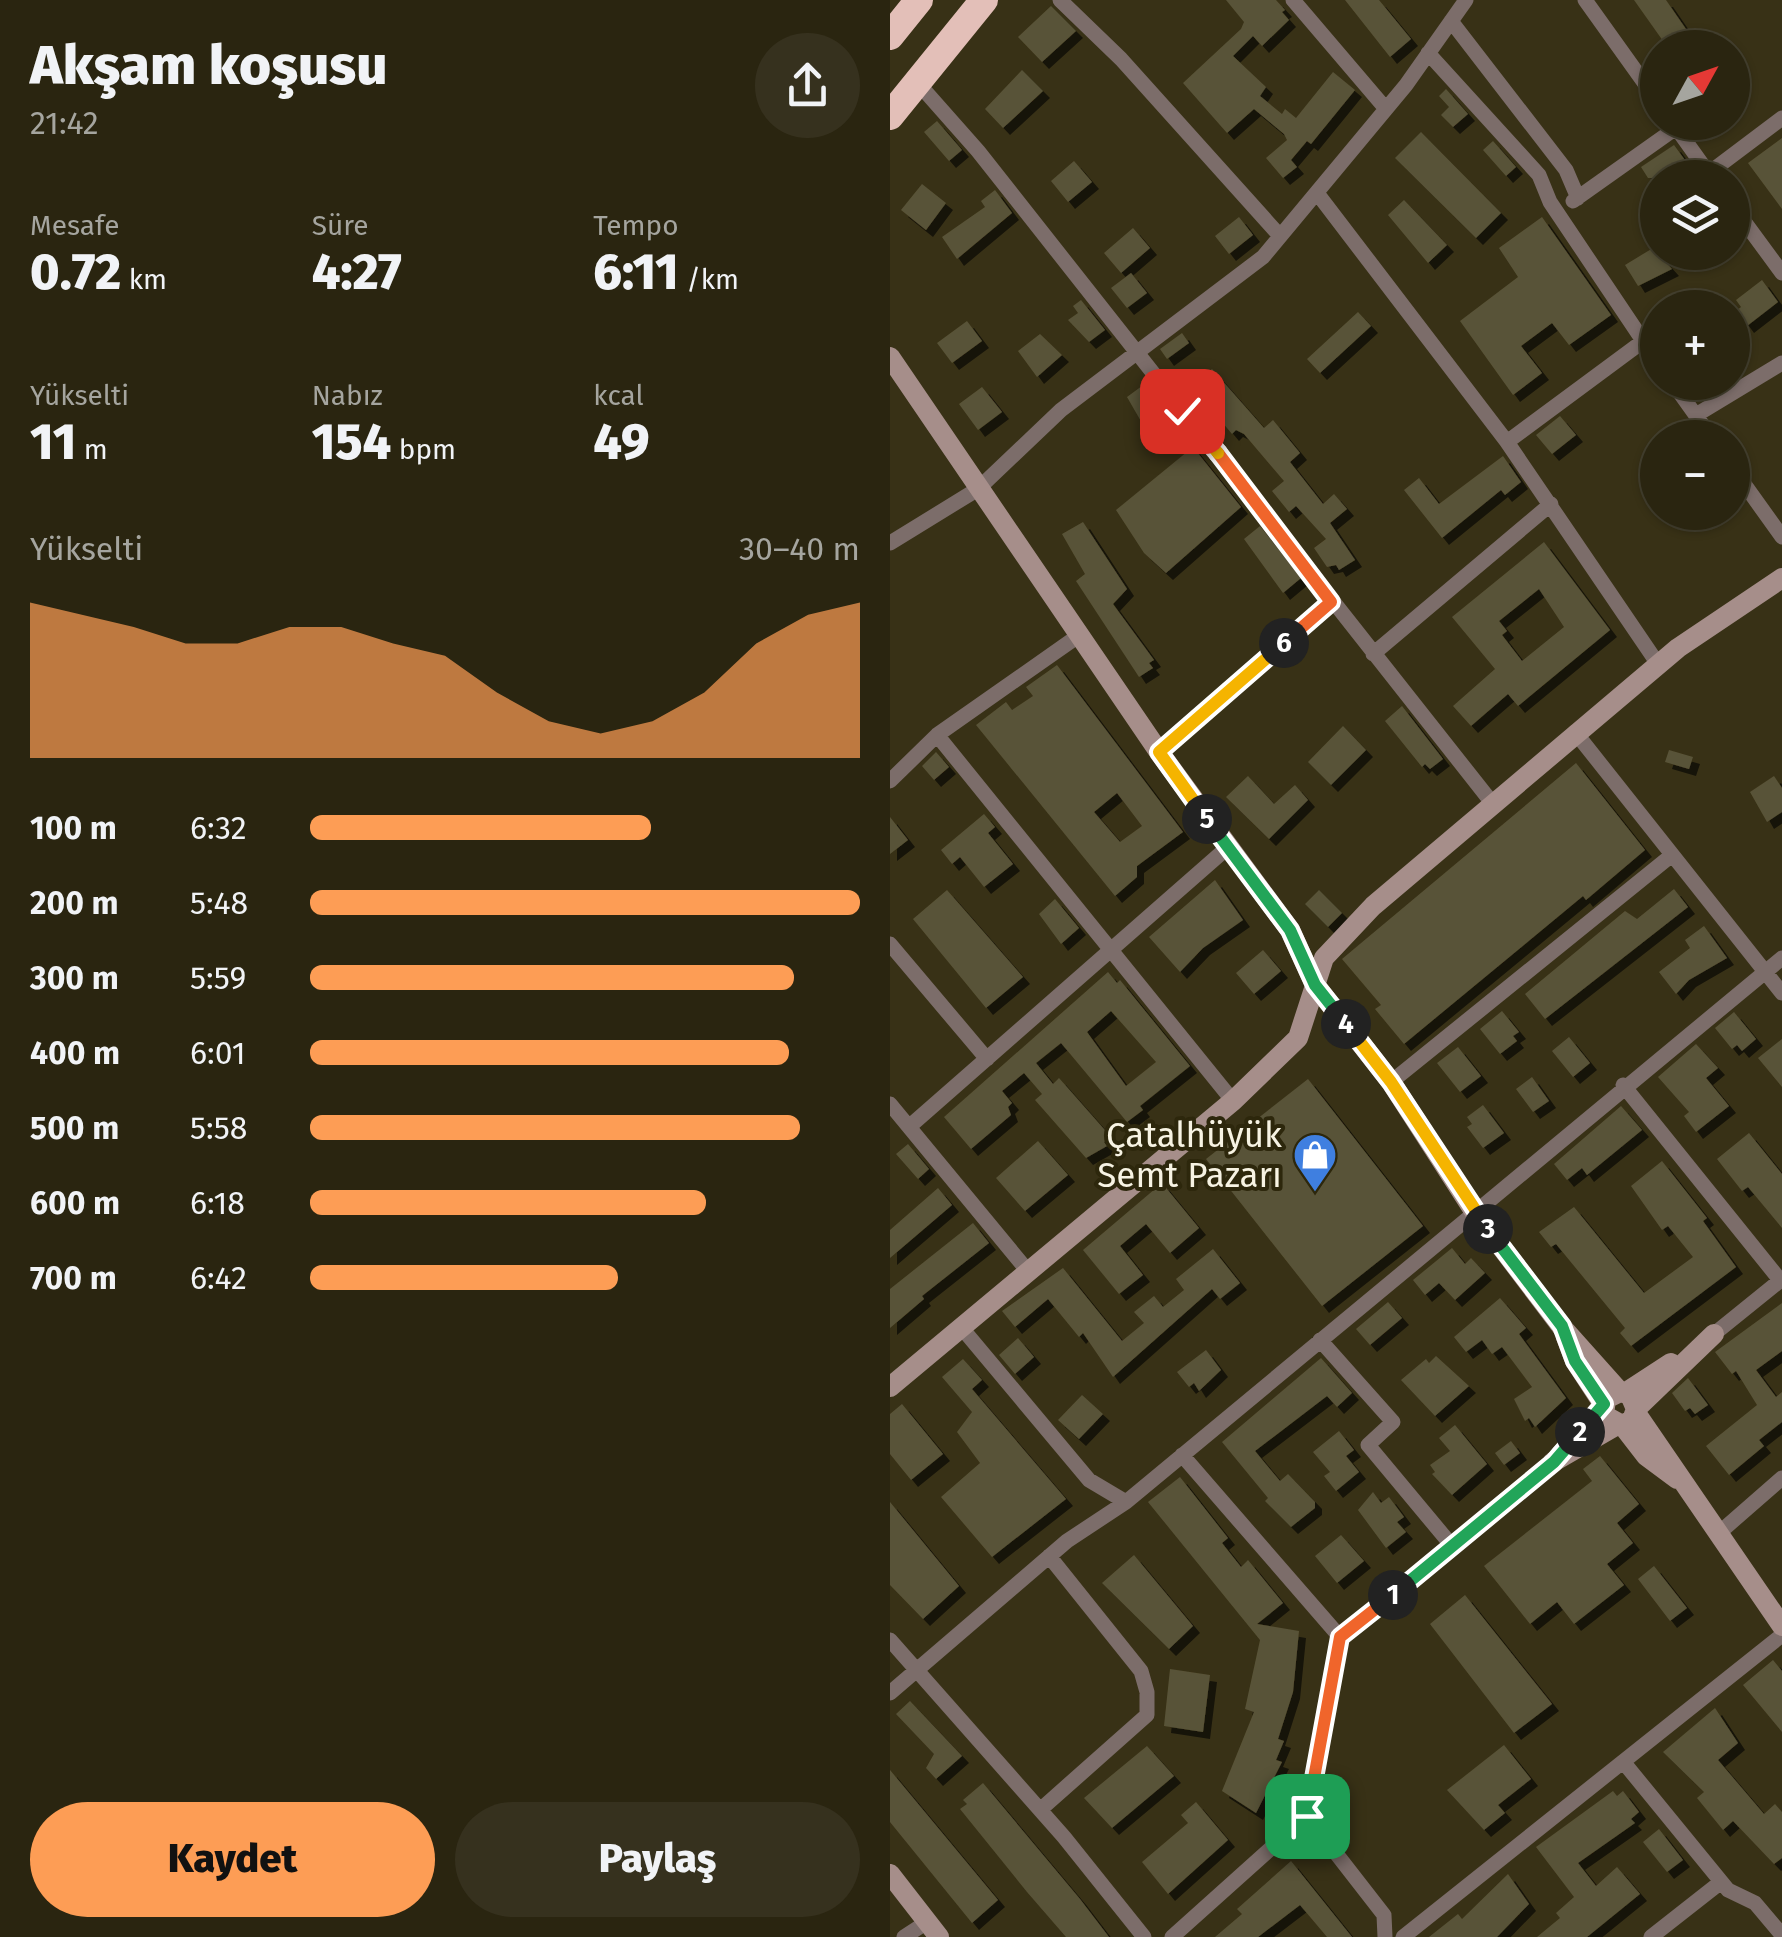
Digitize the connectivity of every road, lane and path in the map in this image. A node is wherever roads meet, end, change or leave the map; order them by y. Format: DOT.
graph roads {
  1 [pos="919,0"];
  2 [pos="984,0"];
  3 [pos="1060,0"];
  4 [pos="1293,0"];
  5 [pos="1466,0"];
  6 [pos="1585,0"];
  7 [pos="1451,21"];
  8 [pos="890,36"];
  9 [pos="1428,53"];
  10 [pos="1640,77"];
  11 [pos="918,82"];
  12 [pos="1386,109"];
  13 [pos="890,116"];
  14 [pos="1782,118"];
  15 [pos="1654,140"];
  16 [pos="1730,160"];
  17 [pos="1317,193"];
  18 [pos="1578,198"];
  19 [pos="1558,212"];
  20 [pos="1750,230"];
  21 [pos="1280,236"];
  22 [pos="1782,273"];
  23 [pos="1640,339"];
  24 [pos="1640,343"];
  25 [pos="1133,352"];
  26 [pos="890,357"];
  27 [pos="1782,363"];
  28 [pos="1685,400"];
  29 [pos="1696,415"];
  30 [pos="1699,420"];
  31 [pos="1507,442"];
  32 [pos="978,489"];
  33 [pos="1750,492"];
  34 [pos="1551,504"];
  35 [pos="1782,537"];
  36 [pos="890,543"];
  37 [pos="1782,578"];
  38 [pos="1331,602"];
  39 [pos="1081,634"];
  40 [pos="1373,654"];
  41 [pos="1658,664"];
  42 [pos="1574,732"];
  43 [pos="937,735"];
  44 [pos="1159,752"];
  45 [pos="890,781"];
  46 [pos="1493,804"];
  47 [pos="1227,848"];
  48 [pos="1672,855"];
  49 [pos="890,944"];
  50 [pos="1111,951"];
  51 [pos="1782,958"];
  52 [pos="1765,972"];
  53 [pos="1315,985"];
  54 [pos="1782,993"];
  55 [pos="986,1060"];
  56 [pos="1391,1082"];
  57 [pos="1624,1085"];
  58 [pos="1233,1101"];
  59 [pos="890,1104"];
  60 [pos="910,1126"];
  61 [pos="1474,1210"];
  62 [pos="1027,1270"];
  63 [pos="1781,1280"];
  64 [pos="961,1326"];
  65 [pos="1714,1334"];
  66 [pos="1320,1340"];
  67 [pos="890,1387"];
  68 [pos="1620,1409"];
  69 [pos="1182,1454"];
  70 [pos="1554,1462"];
  71 [pos="1782,1478"];
  72 [pos="1126,1502"];
  73 [pos="1719,1533"];
  74 [pos="1453,1547"];
  75 [pos="1049,1556"];
  76 [pos="1782,1626"];
  77 [pos="1782,1635"];
  78 [pos="1340,1637"];
  79 [pos="890,1640"];
  80 [pos="914,1671"];
  81 [pos="890,1693"];
  82 [pos="1625,1764"];
  83 [pos="1040,1810"];
  84 [pos="1307,1816"];
  85 [pos="890,1874"];
  86 [pos="1721,1882"];
  87 [pos="933,1929"];
  88 [pos="1782,1935"];
  89 [pos="904,1937"];
  90 [pos="1144,1937"];
  91 [pos="1172,1937"];
  92 [pos="1385,1937"];
  93 [pos="1404,1937"];
  94 [pos="1651,1937"];
  1 -- 8 [label="highway"];
  2 -- 11 [label="highway"];
  3 -- 21 [label="street"];
  4 -- 12 [label="street"];
  5 -- 7 [label="street"];
  6 -- 10 [label="street"];
  7 -- 9 [label="street"];
  7 -- 18 [label="street"];
  9 -- 12 [label="street"];
  9 -- 19 [label="street"];
  11 -- 13 [label="highway"];
  11 -- 25 [label="street"];
  12 -- 17 [label="street"];
  14 -- 16 [label="street"];
  15 -- 18 [label="street"];
  17 -- 21 [label="street"];
  17 -- 31 [label="street"];
  18 -- 19 [label="street"];
  19 -- 23 [label="street"];
  20 -- 22 [label="street"];
  21 -- 25 [label="street"];
  24 -- 31 [label="street"];
  25 -- 32 [label="street"];
  25 -- 38 [label="street"];
  26 -- 32 [label="street"];
  27 -- 29 [label="street"];
  28 -- 29 [label="street"];
  29 -- 30 [label="street"];
  31 -- 34 [label="street"];
  32 -- 36 [label="street"];
  32 -- 39 [label="street"];
  33 -- 35 [label="street"];
  34 -- 40 [label="street"];
  34 -- 41 [label="street"];
  37 -- 41 [label="street"];
  38 -- 40 [label="street"];
  38 -- 44 [label="street"];
  39 -- 43 [label="street"];
  39 -- 44 [label="street"];
  40 -- 46 [label="street"];
  41 -- 42 [label="street"];
  42 -- 46 [label="street"];
  42 -- 48 [label="street"];
  43 -- 45 [label="street"];
  43 -- 50 [label="street"];
  44 -- 47 [label="street"];
  46 -- 53 [label="street"];
  47 -- 50 [label="street"];
  47 -- 53 [label="street"];
  48 -- 52 [label="street"];
  48 -- 56 [label="street"];
  49 -- 55 [label="street"];
  50 -- 55 [label="street"];
  50 -- 58 [label="street"];
  51 -- 52 [label="street"];
  52 -- 54 [label="street"];
  52 -- 57 [label="street"];
  53 -- 56 [label="street"];
  53 -- 58 [label="street"];
  55 -- 60 [label="street"];
  56 -- 61 [label="street"];
  57 -- 61 [label="street"];
  57 -- 63 [label="street"];
  58 -- 62 [label="street"];
  59 -- 60 [label="street"];
  60 -- 62 [label="street"];
  61 -- 66 [label="street"];
  61 -- 68 [label="street"];
  62 -- 64 [label="street"];
  63 -- 65 [label="street"];
  64 -- 67 [label="street"];
  64 -- 72 [label="street"];
  65 -- 68 [label="street"];
  66 -- 69 [label="street"];
  66 -- 74 [label="street"];
  68 -- 70 [label="street"];
  68 -- 73 [label="street"];
  69 -- 72 [label="street"];
  69 -- 78 [label="street"];
  70 -- 74 [label="street"];
  71 -- 73 [label="street"];
  72 -- 75 [label="street"];
  73 -- 76 [label="street"];
  74 -- 78 [label="street"];
  75 -- 80 [label="street"];
  75 -- 83 [label="street"];
  77 -- 82 [label="street"];
  78 -- 84 [label="street"];
  79 -- 80 [label="street"];
  80 -- 81 [label="street"];
  80 -- 83 [label="street"];
  82 -- 86 [label="street"];
  82 -- 93 [label="street"];
  83 -- 90 [label="street"];
  84 -- 91 [label="street"];
  84 -- 92 [label="street"];
  85 -- 87 [label="street"];
  86 -- 88 [label="street"];
  86 -- 94 [label="street"];
  87 -- 89 [label="street"];
}
